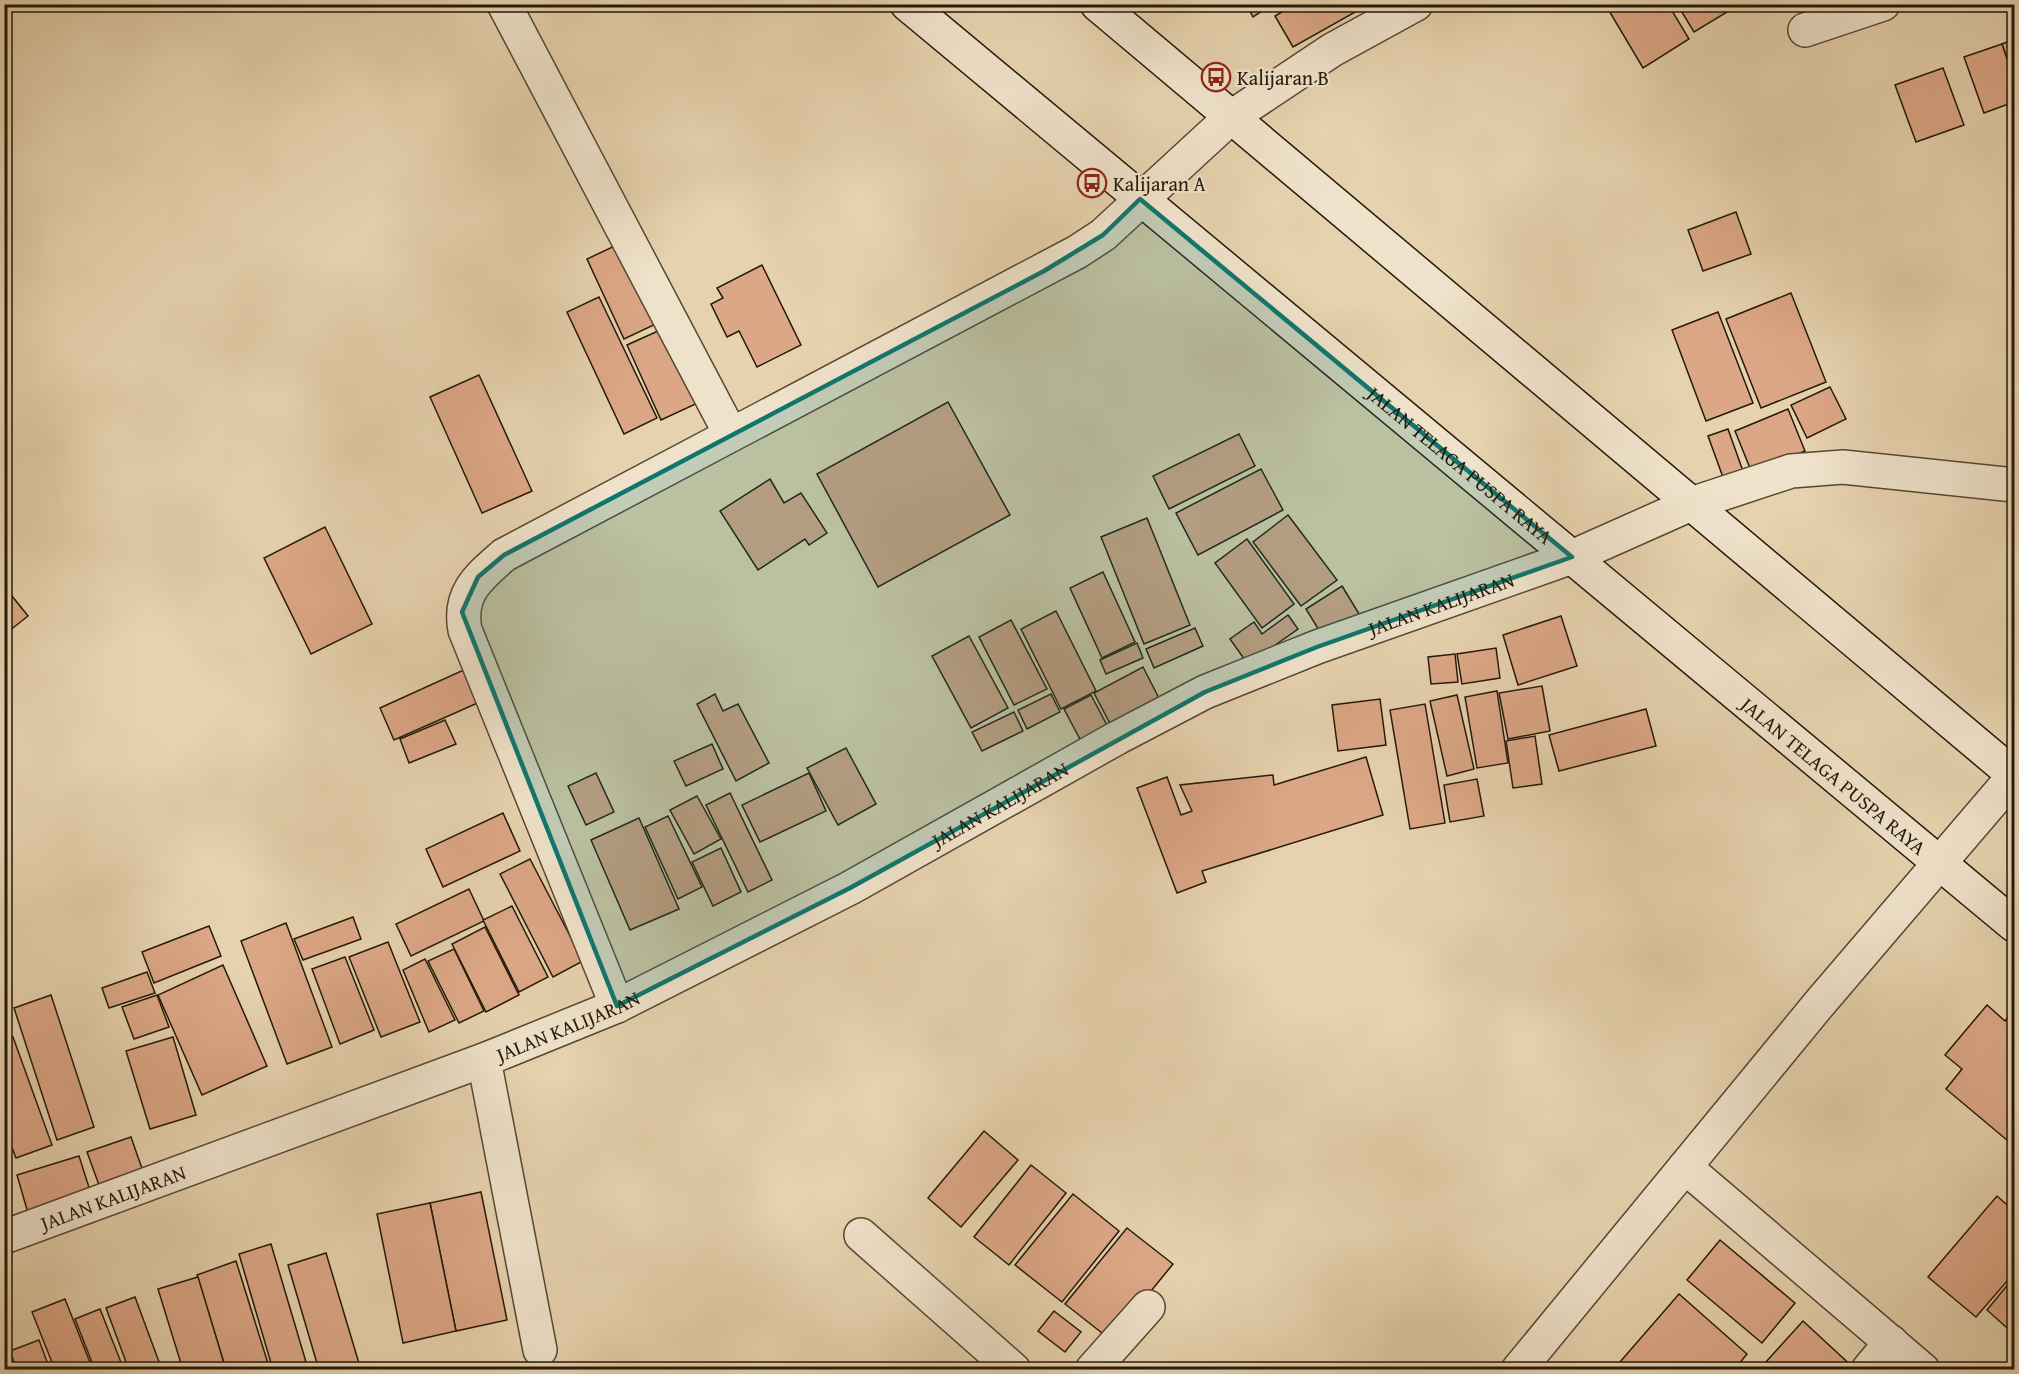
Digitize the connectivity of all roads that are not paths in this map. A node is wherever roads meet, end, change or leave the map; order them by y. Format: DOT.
graph roads {
  1 [pos="504,4"];
  2 [pos="907,4"];
  3 [pos="1096,4"];
  4 [pos="1883,4"];
  5 [pos="1414,5"];
  6 [pos="1805,30"];
  7 [pos="1230,118"];
  8 [pos="1140,199"];
  9 [pos="729,433"];
  10 [pos="2014,485"];
  11 [pos="1691,504"];
  12 [pos="1572,557"];
  13 [pos="2014,775"];
  14 [pos="1939,862"];
  15 [pos="2014,925"];
  16 [pos="616,1006"];
  17 [pos="484,1060"];
  18 [pos="1685,1167"];
  19 [pos="861,1235"];
  20 [pos="4,1237"];
  21 [pos="1148,1307"];
  22 [pos="1891,1342"];
  23 [pos="540,1350"];
  24 [pos="1014,1370"];
  25 [pos="1092,1370"];
  26 [pos="1518,1370"];
  27 [pos="1868,1370"];
  28 [pos="1923,1370"];
  1 -- 9 [label="street"];
  2 -- 8 [label="street, JALAN TELAGA PUSPA RAYA"];
  3 -- 7 [label="street"];
  4 -- 6 [label="street"];
  5 -- 7 [label="street"];
  7 -- 8 [label="street"];
  7 -- 11 [label="street"];
  8 -- 9 [label="street"];
  8 -- 12 [label="street, JALAN TELAGA PUSPA RAYA"];
  9 -- 16 [label="street"];
  10 -- 11 [label="street, JALAN KALIJARAN"];
  11 -- 12 [label="street, JALAN KALIJARAN"];
  11 -- 13 [label="street"];
  12 -- 14 [label="street, JALAN TELAGA PUSPA RAYA"];
  12 -- 16 [label="street, JALAN KALIJARAN"];
  13 -- 14 [label="street"];
  14 -- 15 [label="street, JALAN TELAGA PUSPA RAYA"];
  14 -- 18 [label="street"];
  16 -- 17 [label="street, JALAN KALIJARAN"];
  17 -- 20 [label="street, JALAN KALIJARAN"];
  17 -- 23 [label="street"];
  18 -- 22 [label="street"];
  18 -- 26 [label="street"];
  19 -- 24 [label="street"];
  21 -- 25 [label="street"];
  22 -- 27 [label="street"];
  22 -- 28 [label="street"];
}
